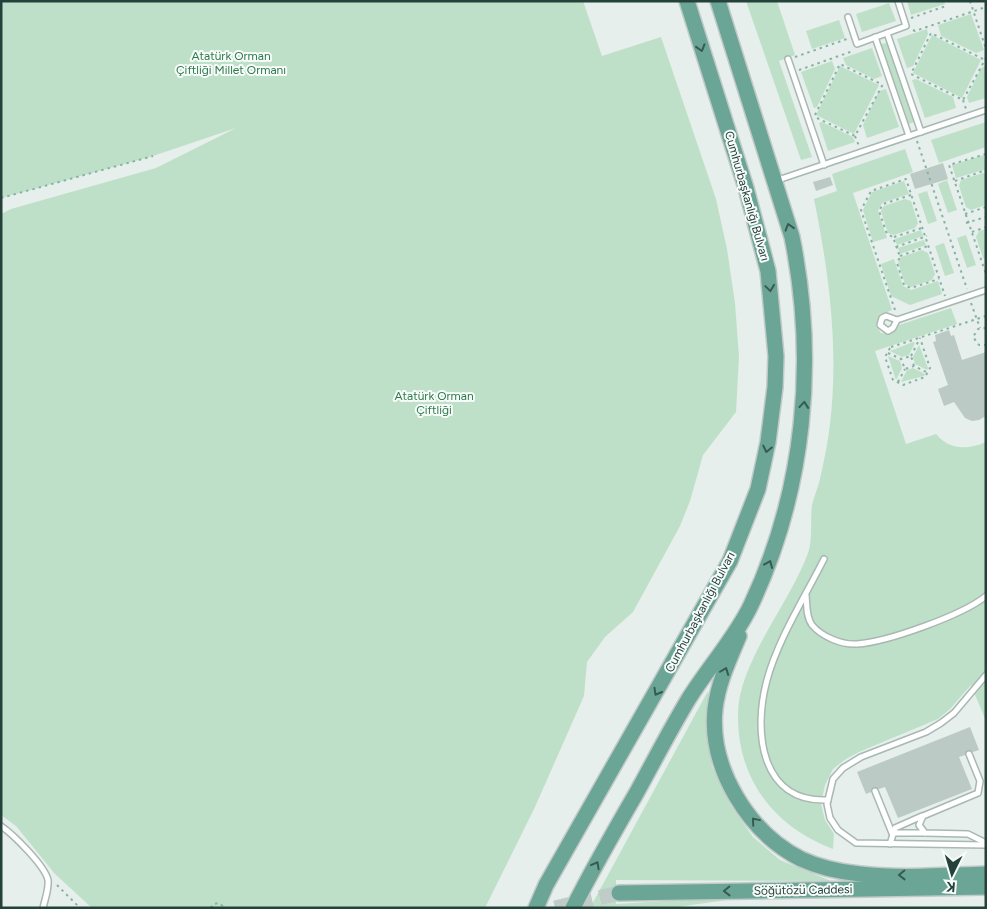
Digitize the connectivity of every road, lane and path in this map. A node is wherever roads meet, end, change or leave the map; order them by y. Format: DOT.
graph roads {
  1 [pos="687,1"];
  2 [pos="718,1"];
  3 [pos="898,1"];
  4 [pos="970,1"];
  5 [pos="946,6"];
  6 [pos="986,7"];
  7 [pos="973,11"];
  8 [pos="848,17"];
  9 [pos="904,20"];
  10 [pos="929,26"];
  11 [pos="916,31"];
  12 [pos="887,33"];
  13 [pos="931,33"];
  14 [pos="854,37"];
  15 [pos="875,37"];
  16 [pos="986,49"];
  17 [pos="852,52"];
  18 [pos="837,57"];
  19 [pos="985,58"];
  20 [pos="788,59"];
  21 [pos="840,64"];
  22 [pos="792,73"];
  23 [pos="986,110"];
  24 [pos="921,132"];
  25 [pos="912,136"];
  26 [pos="986,154"];
  27 [pos="153,156"];
  28 [pos="824,165"];
  29 [pos="986,173"];
  30 [pos="775,181"];
  31 [pos="954,181"];
  32 [pos="911,195"];
  33 [pos="1,198"];
  34 [pos="986,207"];
  35 [pos="966,214"];
  36 [pos="986,217"];
  37 [pos="968,223"];
  38 [pos="986,227"];
  39 [pos="922,228"];
  40 [pos="972,232"];
  41 [pos="926,237"];
  42 [pos="893,238"];
  43 [pos="928,246"];
  44 [pos="896,247"];
  45 [pos="899,256"];
  46 [pos="984,264"];
  47 [pos="986,274"];
  48 [pos="940,279"];
  49 [pos="986,290"];
  50 [pos="943,291"];
  51 [pos="969,296"];
  52 [pos="986,316"];
  53 [pos="898,319"];
  54 [pos="977,319"];
  55 [pos="980,328"];
  56 [pos="986,328"];
  57 [pos="920,338"];
  58 [pos="986,346"];
  59 [pos="888,352"];
  60 [pos="911,356"];
  61 [pos="901,359"];
  62 [pos="914,366"];
  63 [pos="904,369"];
  64 [pos="928,373"];
  65 [pos="898,382"];
  66 [pos="824,559"];
  67 [pos="806,595"];
  68 [pos="986,596"];
  69 [pos="750,608"];
  70 [pos="986,675"];
  71 [pos="969,754"];
  72 [pos="875,790"];
  73 [pos="828,800"];
  74 [pos="923,816"];
  75 [pos="1,826"];
  76 [pos="925,832"];
  77 [pos="892,833"];
  78 [pos="890,844"];
  79 [pos="986,844"];
  80 [pos="986,874"];
  81 [pos="47,877"];
  82 [pos="986,886"];
  83 [pos="620,893"];
  84 [pos="43,908"];
  85 [pos="80,908"];
  86 [pos="211,908"];
  87 [pos="225,908"];
  88 [pos="536,908"];
  89 [pos="573,908"];
  1 -- 88 [label="main road, Cumhurbaşkanlığı Bulvarı, one-way"];
  2 -- 30 [label="main road"];
  3 -- 9 [label="lane"];
  4 -- 7 [label="path"];
  5 -- 9 [label="path"];
  6 -- 7 [label="path"];
  7 -- 10 [label="path"];
  7 -- 16 [label="path"];
  8 -- 14 [label="lane"];
  9 -- 12 [label="lane"];
  10 -- 11 [label="path"];
  10 -- 13 [label="path"];
  12 -- 15 [label="lane"];
  12 -- 24 [label="lane"];
  13 -- 19 [label="path"];
  13 -- 19 [label="path"];
  14 -- 15 [label="lane"];
  14 -- 20 [label="path"];
  15 -- 25 [label="lane"];
  17 -- 18 [label="path"];
  18 -- 21 [label="path"];
  18 -- 22 [label="path"];
  20 -- 22 [label="lane"];
  21 -- 21 [label="path"];
  22 -- 28 [label="lane"];
  23 -- 24 [label="lane"];
  24 -- 25 [label="lane"];
  25 -- 28 [label="lane"];
  25 -- 51 [label="path"];
  26 -- 31 [label="path"];
  27 -- 33 [label="path"];
  28 -- 30 [label="lane"];
  29 -- 31 [label="path"];
  69 -- 30 [label="main road, one-way"];
  31 -- 35 [label="path"];
  32 -- 39 [label="path"];
  32 -- 42 [label="path"];
  32 -- 53 [label="path"];
  34 -- 35 [label="path"];
  35 -- 37 [label="path"];
  36 -- 37 [label="path"];
  37 -- 40 [label="path"];
  38 -- 40 [label="path"];
  39 -- 41 [label="path"];
  39 -- 42 [label="path"];
  40 -- 46 [label="path"];
  41 -- 43 [label="path"];
  41 -- 44 [label="path"];
  42 -- 44 [label="path"];
  43 -- 45 [label="path"];
  43 -- 48 [label="path"];
  44 -- 45 [label="path"];
  45 -- 48 [label="path"];
  46 -- 47 [label="path"];
  48 -- 50 [label="path"];
  49 -- 51 [label="lane"];
  51 -- 53 [label="lane"];
  51 -- 54 [label="path"];
  52 -- 54 [label="path"];
  54 -- 55 [label="path"];
  54 -- 57 [label="path"];
  55 -- 56 [label="path"];
  55 -- 58 [label="path"];
  57 -- 59 [label="path"];
  57 -- 60 [label="path"];
  57 -- 64 [label="path"];
  59 -- 61 [label="path"];
  59 -- 65 [label="path"];
  60 -- 61 [label="path"];
  60 -- 62 [label="path"];
  61 -- 63 [label="path"];
  62 -- 63 [label="path"];
  62 -- 64 [label="path"];
  63 -- 65 [label="path"];
  64 -- 65 [label="path"];
  66 -- 67 [label="lane"];
  67 -- 68 [label="lane"];
  67 -- 73 [label="lane"];
  80 -- 69 [label="main road, one-way"];
  89 -- 69 [label="main road, one-way"];
  70 -- 73 [label="lane"];
  71 -- 74 [label="lane"];
  72 -- 77 [label="lane"];
  73 -- 78 [label="lane"];
  74 -- 76 [label="lane"];
  74 -- 77 [label="lane"];
  75 -- 81 [label="lane"];
  76 -- 77 [label="lane"];
  76 -- 79 [label="lane"];
  77 -- 78 [label="lane"];
  78 -- 79 [label="lane"];
  81 -- 84 [label="lane"];
  81 -- 85 [label="path"];
  82 -- 83 [label="main road, Söğütözü Caddesi, one-way"];
  86 -- 87 [label="path"];
}
